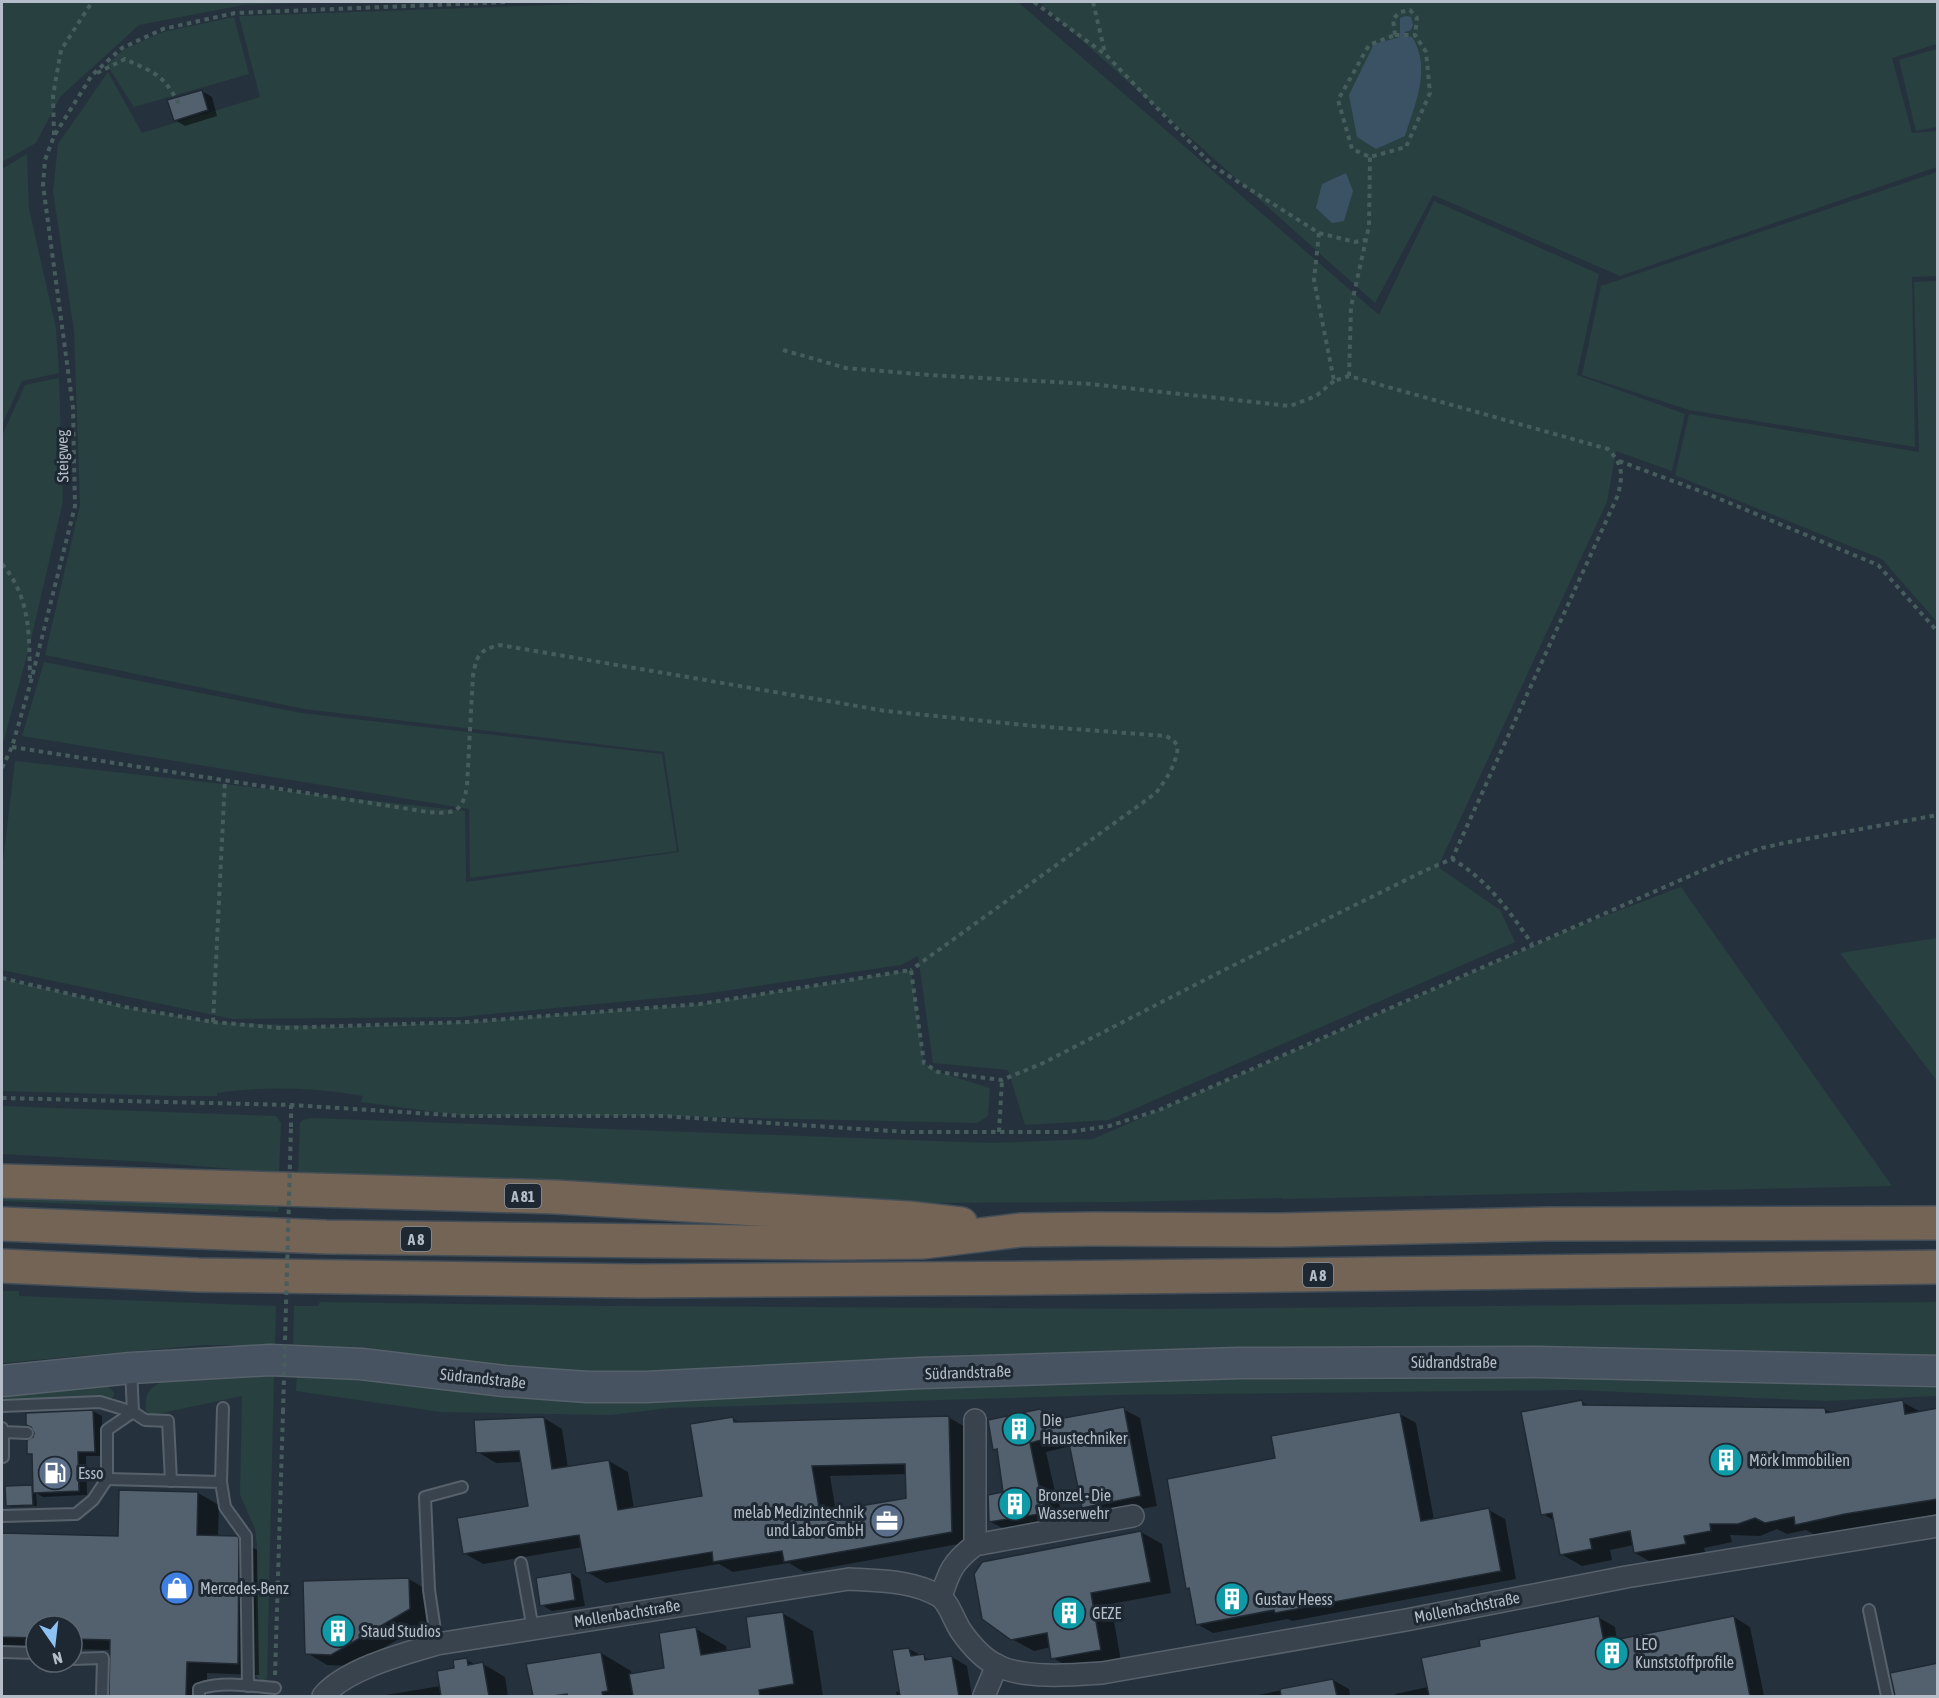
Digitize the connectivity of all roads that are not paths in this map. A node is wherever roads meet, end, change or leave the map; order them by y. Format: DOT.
graph roads {
  1 [pos="2,1164"];
  2 [pos="2,1180"];
  3 [pos="84,1182"];
  4 [pos="1938,1223"];
  5 [pos="2,1224"];
  6 [pos="1021,1230"];
  7 [pos="2,1266"];
  8 [pos="1938,1267"];
  9 [pos="164,1274"];
  10 [pos="2,1287"];
  11 [pos="131,1368"];
  12 [pos="1938,1371"];
  13 [pos="2,1381"];
  14 [pos="2,1406"];
  15 [pos="223,1408"];
  16 [pos="133,1412"];
  17 [pos="975,1420"];
  18 [pos="2,1430"];
  19 [pos="94,1430"];
  20 [pos="107,1430"];
  21 [pos="27,1433"];
  22 [pos="2,1457"];
  23 [pos="107,1479"];
  24 [pos="171,1481"];
  25 [pos="221,1482"];
  26 [pos="462,1487"];
  27 [pos="2,1516"];
  28 [pos="1133,1516"];
  29 [pos="1938,1526"];
  30 [pos="975,1545"];
  31 [pos="521,1563"];
  32 [pos="941,1597"];
  33 [pos="1869,1610"];
  34 [pos="533,1629"];
  35 [pos="437,1644"];
  36 [pos="2,1652"];
  37 [pos="24,1653"];
  38 [pos="84,1659"];
  39 [pos="997,1665"];
  40 [pos="248,1686"];
  41 [pos="275,1688"];
  42 [pos="102,1696"];
  43 [pos="199,1696"];
  44 [pos="323,1696"];
  45 [pos="984,1696"];
  46 [pos="1887,1696"];
  1 -- 3 [label="highway, A 81"];
  2 -- 3 [label="highway"];
  3 -- 6 [label="highway, A 81"];
  4 -- 6 [label="highway, A 8"];
  5 -- 6 [label="highway, A 8"];
  7 -- 9 [label="highway, A 8"];
  8 -- 9 [label="highway, A 8"];
  9 -- 10 [label="highway"];
  11 -- 12 [label="main road, Südrandstraße"];
  11 -- 13 [label="main road, Südrandstraße"];
  11 -- 16 [label="lane"];
  14 -- 16 [label="lane"];
  15 -- 25 [label="lane"];
  16 -- 20 [label="lane"];
  16 -- 24 [label="lane"];
  17 -- 30 [label="street"];
  18 -- 21 [label="lane"];
  18 -- 22 [label="lane"];
  19 -- 20 [label="lane"];
  20 -- 23 [label="lane"];
  23 -- 24 [label="lane"];
  23 -- 27 [label="lane"];
  24 -- 25 [label="lane"];
  25 -- 40 [label="lane"];
  26 -- 35 [label="lane"];
  28 -- 30 [label="street"];
  29 -- 39 [label="street, Mollenbachstraße"];
  30 -- 32 [label="street"];
  31 -- 34 [label="lane"];
  32 -- 34 [label="street, Mollenbachstraße"];
  32 -- 39 [label="street, Mollenbachstraße"];
  33 -- 46 [label="lane"];
  34 -- 35 [label="street, Mollenbachstraße"];
  35 -- 44 [label="street, Mollenbachstraße"];
  36 -- 37 [label="lane"];
  38 -- 42 [label="lane"];
  39 -- 45 [label="street"];
  40 -- 41 [label="lane"];
  40 -- 43 [label="lane"];
}
